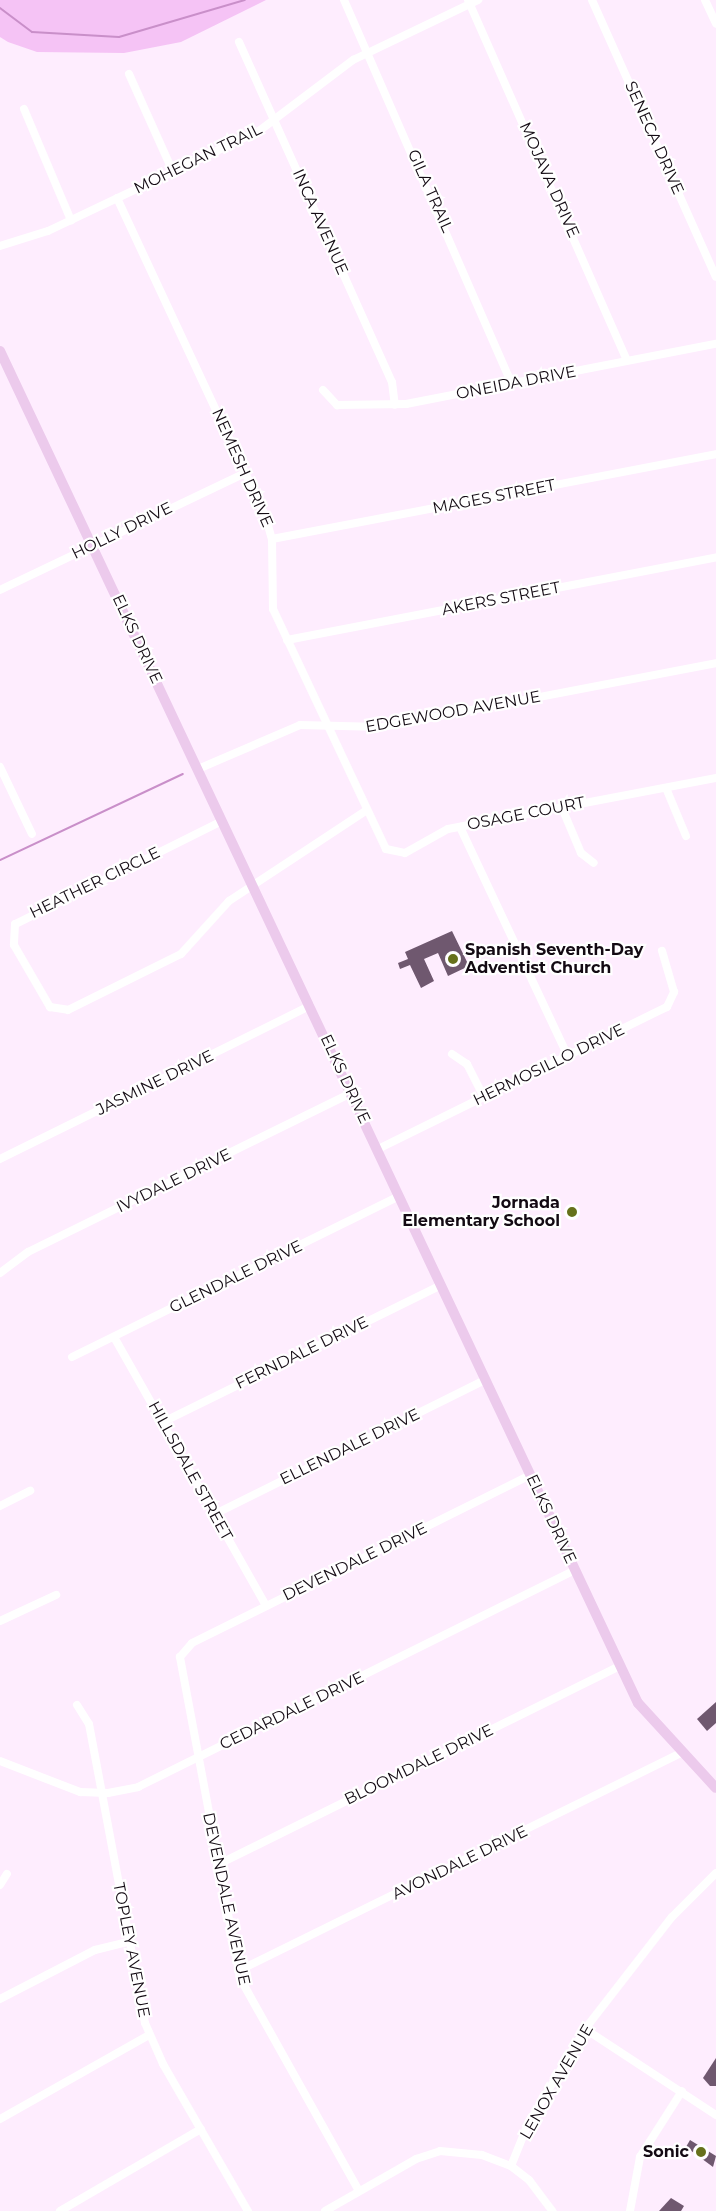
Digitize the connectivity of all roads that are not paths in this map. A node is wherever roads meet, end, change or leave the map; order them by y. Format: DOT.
graph roads {
  1 [pos="344,0"];
  2 [pos="592,0"];
  3 [pos="705,0"];
  4 [pos="472,1"];
  5 [pos="716,24"];
  6 [pos="239,42"];
  7 [pos="368,52"];
  8 [pos="129,74"];
  9 [pos="24,109"];
  10 [pos="274,121"];
  11 [pos="173,172"];
  12 [pos="117,198"];
  13 [pos="71,220"];
  14 [pos="0,246"];
  15 [pos="716,277"];
  16 [pos="716,344"];
  17 [pos="0,351"];
  18 [pos="627,362"];
  19 [pos="512,384"];
  20 [pos="323,390"];
  21 [pos="395,405"];
  22 [pos="716,454"];
  23 [pos="244,472"];
  24 [pos="272,539"];
  25 [pos="93,546"];
  26 [pos="716,557"];
  27 [pos="0,590"];
  28 [pos="287,640"];
  29 [pos="716,663"];
  30 [pos="326,724"];
  31 [pos="0,767"];
  32 [pos="198,769"];
  33 [pos="716,778"];
  34 [pos="666,788"];
  35 [pos="562,808"];
  36 [pos="367,810"];
  37 [pos="222,820"];
  38 [pos="460,827"];
  39 [pos="32,834"];
  40 [pos="686,836"];
  41 [pos="594,863"];
  42 [pos="253,885"];
  43 [pos="662,951"];
  44 [pos="310,1006"];
  45 [pos="452,1054"];
  46 [pos="568,1056"];
  47 [pos="351,1093"];
  48 [pos="484,1097"];
  49 [pos="378,1149"];
  50 [pos="0,1159"];
  51 [pos="399,1196"];
  52 [pos="0,1274"];
  53 [pos="441,1285"];
  54 [pos="114,1337"];
  55 [pos="72,1358"];
  56 [pos="485,1380"];
  57 [pos="163,1422"];
  58 [pos="530,1475"];
  59 [pos="30,1491"];
  60 [pos="0,1506"];
  61 [pos="215,1514"];
  62 [pos="575,1570"];
  63 [pos="56,1595"];
  64 [pos="266,1606"];
  65 [pos="0,1621"];
  66 [pos="182,1651"];
  67 [pos="620,1666"];
  68 [pos="77,1705"];
  69 [pos="682,1753"];
  70 [pos="197,1757"];
  71 [pos="0,1761"];
  72 [pos="716,1788"];
  73 [pos="102,1793"];
  74 [pos="218,1865"];
  75 [pos="716,1873"];
  76 [pos="7,1874"];
  77 [pos="0,1885"];
  78 [pos="127,1942"];
  79 [pos="238,1971"];
  80 [pos="0,1999"];
  81 [pos="585,2029"];
  82 [pos="149,2035"];
  83 [pos="682,2091"];
  84 [pos="716,2115"];
  85 [pos="0,2119"];
  86 [pos="201,2129"];
  87 [pos="511,2166"];
  88 [pos="359,2191"];
  89 [pos="60,2211"];
  90 [pos="248,2211"];
  91 [pos="325,2211"];
  92 [pos="552,2211"];
  93 [pos="630,2211"];
  1 -- 7 [label="street, GILA TRAIL"];
  2 -- 15 [label="street, SENECA DRIVE"];
  3 -- 5 [label="street"];
  4 -- 7 [label="street, MOHEGAN TRAIL"];
  4 -- 18 [label="street, MOJAVA DRIVE"];
  6 -- 10 [label="street, INCA AVENUE"];
  7 -- 10 [label="street, MOHEGAN TRAIL"];
  7 -- 19 [label="street, GILA TRAIL"];
  8 -- 11 [label="street"];
  9 -- 13 [label="street"];
  10 -- 11 [label="street, MOHEGAN TRAIL"];
  10 -- 21 [label="street, INCA AVENUE"];
  11 -- 12 [label="street, MOHEGAN TRAIL"];
  12 -- 13 [label="street, MOHEGAN TRAIL"];
  12 -- 23 [label="street, NEMESH DRIVE"];
  13 -- 14 [label="street, MOHEGAN TRAIL"];
  16 -- 18 [label="street, ONEIDA DRIVE"];
  17 -- 25 [label="main road, ELKS DRIVE"];
  18 -- 19 [label="street, ONEIDA DRIVE"];
  19 -- 21 [label="street, ONEIDA DRIVE"];
  20 -- 21 [label="street, ONEIDA DRIVE"];
  22 -- 24 [label="street, MAGES STREET"];
  23 -- 24 [label="street, NEMESH DRIVE"];
  23 -- 25 [label="street, HOLLY DRIVE"];
  24 -- 28 [label="street, NEMESH DRIVE"];
  25 -- 27 [label="street, HOLLY DRIVE"];
  25 -- 32 [label="main road, ELKS DRIVE"];
  26 -- 28 [label="street, AKERS STREET"];
  28 -- 30 [label="street, NEMESH DRIVE"];
  29 -- 30 [label="street, EDGEWOOD AVENUE"];
  30 -- 32 [label="street, EDGEWOOD AVENUE"];
  30 -- 36 [label="street, NEMESH DRIVE"];
  31 -- 39 [label="street"];
  32 -- 37 [label="main road, ELKS DRIVE"];
  33 -- 34 [label="street, OSAGE COURT"];
  34 -- 35 [label="street, OSAGE COURT"];
  34 -- 40 [label="street"];
  35 -- 38 [label="street, OSAGE COURT"];
  35 -- 41 [label="street"];
  36 -- 38 [label="street, OSAGE COURT"];
  36 -- 42 [label="street"];
  37 -- 42 [label="main road, ELKS DRIVE"];
  37 -- 42 [label="street, HEATHER CIRCLE"];
  38 -- 46 [label="street"];
  42 -- 44 [label="main road, ELKS DRIVE"];
  43 -- 46 [label="street, HERMOSILLO DRIVE"];
  44 -- 47 [label="main road, ELKS DRIVE"];
  44 -- 50 [label="street, JASMINE DRIVE"];
  45 -- 48 [label="street"];
  46 -- 48 [label="street, HERMOSILLO DRIVE"];
  47 -- 49 [label="main road, ELKS DRIVE"];
  47 -- 52 [label="street, IVYDALE DRIVE"];
  48 -- 49 [label="street, HERMOSILLO DRIVE"];
  49 -- 51 [label="main road, ELKS DRIVE"];
  51 -- 53 [label="main road, ELKS DRIVE"];
  51 -- 54 [label="street, GLENDALE DRIVE"];
  53 -- 56 [label="main road, ELKS DRIVE"];
  53 -- 57 [label="street, FERNDALE DRIVE"];
  54 -- 55 [label="street, GLENDALE DRIVE"];
  54 -- 57 [label="street, HILLSDALE STREET"];
  56 -- 58 [label="main road, ELKS DRIVE"];
  56 -- 61 [label="street, ELLENDALE DRIVE"];
  57 -- 61 [label="street, HILLSDALE STREET"];
  58 -- 62 [label="main road, ELKS DRIVE"];
  58 -- 64 [label="street, DEVENDALE DRIVE"];
  59 -- 60 [label="street"];
  61 -- 64 [label="street, HILLSDALE STREET"];
  62 -- 67 [label="main road, ELKS DRIVE"];
  62 -- 70 [label="street, CEDARDALE DRIVE"];
  63 -- 65 [label="street"];
  64 -- 66 [label="street, DEVENDALE DRIVE"];
  66 -- 70 [label="street, DEVENDALE AVENUE"];
  67 -- 69 [label="main road, ELKS DRIVE"];
  67 -- 74 [label="street, BLOOMDALE DRIVE"];
  68 -- 73 [label="street, TOPLEY AVENUE"];
  69 -- 72 [label="main road, ELKS DRIVE"];
  69 -- 79 [label="street, AVONDALE DRIVE"];
  70 -- 73 [label="street, CEDARDALE DRIVE"];
  70 -- 74 [label="street, DEVENDALE AVENUE"];
  71 -- 73 [label="street, CEDARDALE DRIVE"];
  73 -- 78 [label="street, TOPLEY AVENUE"];
  74 -- 79 [label="street, DEVENDALE AVENUE"];
  75 -- 81 [label="street, LENOX AVENUE"];
  76 -- 77 [label="street"];
  78 -- 80 [label="street"];
  78 -- 82 [label="street, TOPLEY AVENUE"];
  79 -- 88 [label="street, DEVENDALE AVENUE"];
  81 -- 83 [label="street"];
  81 -- 87 [label="street, LENOX AVENUE"];
  82 -- 85 [label="street"];
  82 -- 86 [label="street, TOPLEY AVENUE"];
  83 -- 84 [label="street"];
  83 -- 93 [label="street"];
  86 -- 89 [label="street"];
  86 -- 90 [label="street, TOPLEY AVENUE"];
  87 -- 88 [label="street"];
  87 -- 92 [label="street"];
  88 -- 91 [label="street"];
}
